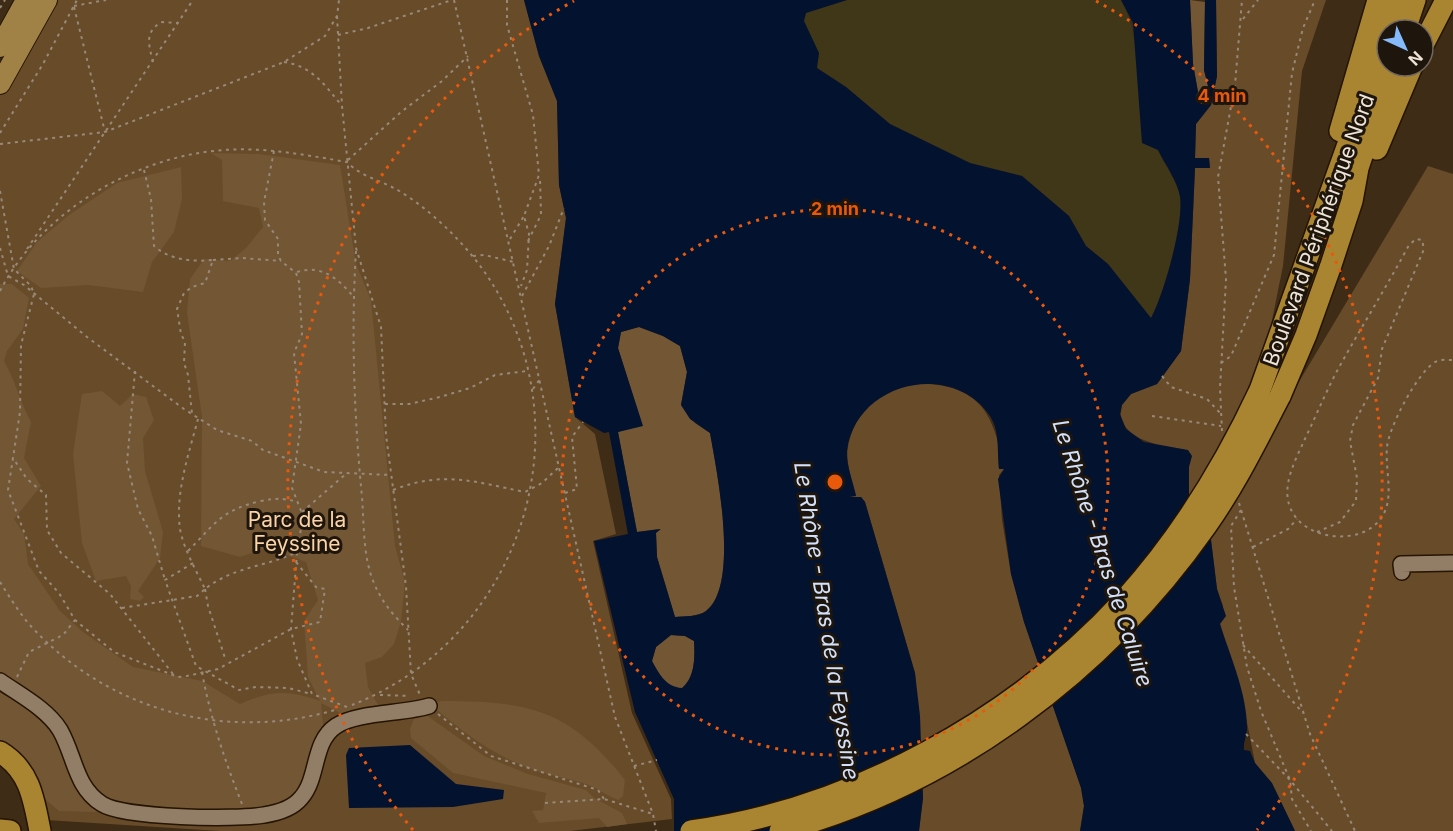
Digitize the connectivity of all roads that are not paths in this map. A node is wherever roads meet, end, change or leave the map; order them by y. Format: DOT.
graph roads {
  1 [pos="26,0"];
  2 [pos="47,0"];
  3 [pos="1378,0"];
  4 [pos="1399,0"];
  5 [pos="1415,0"];
  6 [pos="1446,0"];
  7 [pos="1393,18"];
  8 [pos="1409,18"];
  9 [pos="1435,22"];
  10 [pos="0,47"];
  11 [pos="1375,70"];
  12 [pos="1388,78"];
  13 [pos="1407,78"];
  14 [pos="0,84"];
  15 [pos="1330,191"];
  16 [pos="1352,201"];
  17 [pos="1453,563"];
  18 [pos="1402,572"];
  19 [pos="5,685"];
  20 [pos="429,706"];
  21 [pos="0,752"];
  22 [pos="0,830"];
  23 [pos="10,831"];
  24 [pos="40,831"];
  25 [pos="691,831"];
  26 [pos="780,831"];
  1 -- 10 [label="main road"];
  2 -- 14 [label="main road"];
  3 -- 15 [label="highway"];
  4 -- 7 [label="highway"];
  5 -- 8 [label="highway"];
  6 -- 9 [label="highway"];
  11 -- 15 [label="highway, Boulevard Périphérique Nord"];
  12 -- 16 [label="highway, Boulevard Périphérique Nord"];
  13 -- 16 [label="highway"];
  15 -- 25 [label="highway, Boulevard Périphérique Nord, bridge"];
  16 -- 26 [label="highway, Boulevard Périphérique Nord, bridge"];
  17 -- 18 [label="lane"];
  19 -- 20 [label="lane"];
  21 -- 24 [label="highway"];
  22 -- 23 [label="highway"];
}
